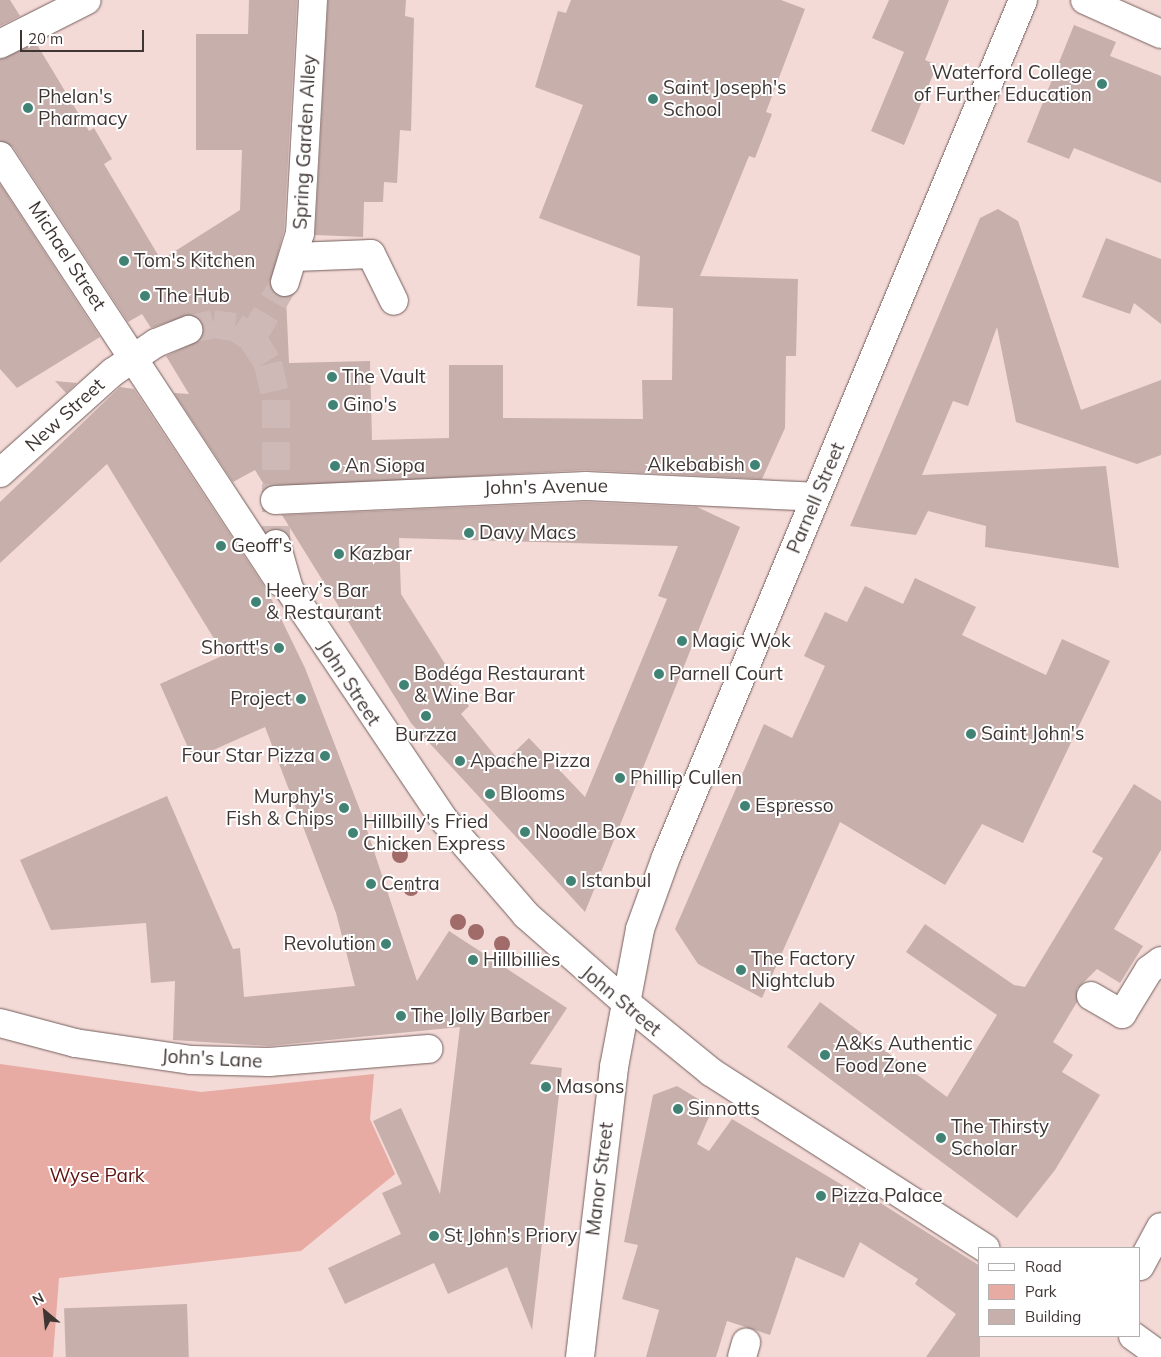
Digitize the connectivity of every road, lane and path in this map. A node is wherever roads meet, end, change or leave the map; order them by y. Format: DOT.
graph roads {
  1 [pos="86,0"];
  2 [pos="313,0"];
  3 [pos="1023,0"];
  4 [pos="1085,0"];
  5 [pos="1161,34"];
  6 [pos="0,44"];
  7 [pos="0,156"];
  8 [pos="295,257"];
  9 [pos="285,282"];
  10 [pos="394,301"];
  11 [pos="188,330"];
  12 [pos="132,358"];
  13 [pos="0,473"];
  14 [pos="816,497"];
  15 [pos="275,500"];
  16 [pos="276,544"];
  17 [pos="289,589"];
  18 [pos="1161,961"];
  19 [pos="1091,996"];
  20 [pos="624,1001"];
  21 [pos="0,1023"];
  22 [pos="428,1049"];
  23 [pos="1161,1227"];
  24 [pos="983,1247"];
  25 [pos="1141,1264"];
  26 [pos="580,1357"];
  1 -- 6 [label="street"];
  2 -- 8 [label="street, Spring Garden Alley"];
  3 -- 14 [label="street, Parnell Street"];
  4 -- 5 [label="street"];
  7 -- 12 [label="street, Michael Street"];
  8 -- 9 [label="street, Spring Garden Alley"];
  8 -- 10 [label="street"];
  11 -- 12 [label="street"];
  12 -- 13 [label="street, New Street"];
  12 -- 17 [label="street, John Street"];
  14 -- 15 [label="street, John's Avenue"];
  14 -- 20 [label="street, Parnell Street"];
  16 -- 17 [label="street, John Street"];
  17 -- 20 [label="street, John Street"];
  18 -- 19 [label="street"];
  20 -- 24 [label="street, John Street"];
  20 -- 26 [label="street, Manor Street"];
  21 -- 22 [label="street, John's Lane"];
  23 -- 25 [label="street"];
}
